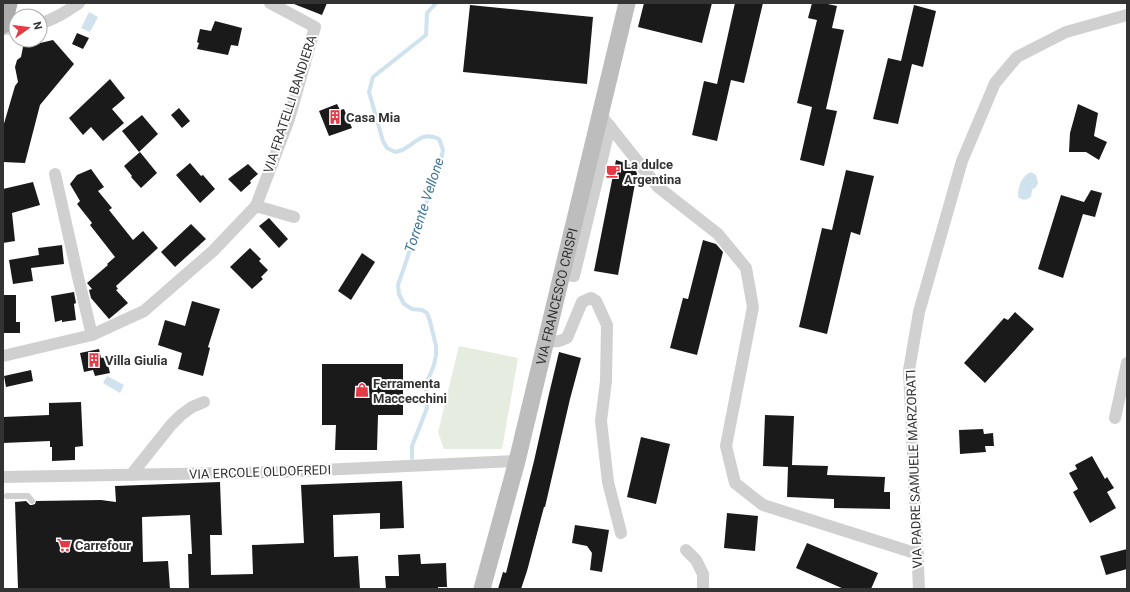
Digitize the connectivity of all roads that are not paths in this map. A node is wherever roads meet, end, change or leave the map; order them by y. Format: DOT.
graph roads {
  1 [pos="8,3"];
  2 [pos="79,3"];
  3 [pos="270,3"];
  4 [pos="627,3"];
  5 [pos="1127,15"];
  6 [pos="48,20"];
  7 [pos="3,24"];
  8 [pos="605,120"];
  9 [pos="55,174"];
  10 [pos="256,206"];
  11 [pos="294,217"];
  12 [pos="92,335"];
  13 [pos="546,342"];
  14 [pos="3,356"];
  15 [pos="1127,363"];
  16 [pos="204,402"];
  17 [pos="1115,418"];
  18 [pos="517,461"];
  19 [pos="131,475"];
  20 [pos="3,477"];
  21 [pos="7,496"];
  22 [pos="32,501"];
  23 [pos="621,533"];
  24 [pos="686,550"];
  25 [pos="918,554"];
  26 [pos="482,589"];
  27 [pos="703,589"];
  28 [pos="918,589"];
  1 -- 7 [label="main road"];
  2 -- 6 [label="street"];
  3 -- 10 [label="street, VIA FRATELLI BANDIERA"];
  4 -- 8 [label="street, VIA FRANCESCO CRISPI"];
  5 -- 25 [label="street, VIA PADRE SAMUELE MARZORATI"];
  8 -- 13 [label="street, VIA FRANCESCO CRISPI"];
  8 -- 25 [label="street"];
  9 -- 12 [label="street"];
  10 -- 11 [label="street"];
  10 -- 12 [label="street, VIA FRATELLI BANDIERA"];
  12 -- 14 [label="street, VIA FRATELLI BANDIERA"];
  13 -- 18 [label="street, VIA FRANCESCO CRISPI"];
  13 -- 23 [label="street"];
  15 -- 17 [label="street"];
  16 -- 19 [label="street"];
  18 -- 19 [label="street, VIA ERCOLE OLDOFREDI"];
  18 -- 26 [label="street, VIA FRANCESCO CRISPI"];
  19 -- 20 [label="street, VIA ERCOLE OLDOFREDI"];
  21 -- 22 [label="lane"];
  24 -- 27 [label="street"];
  25 -- 28 [label="street, VIA PADRE SAMUELE MARZORATI"];
}
